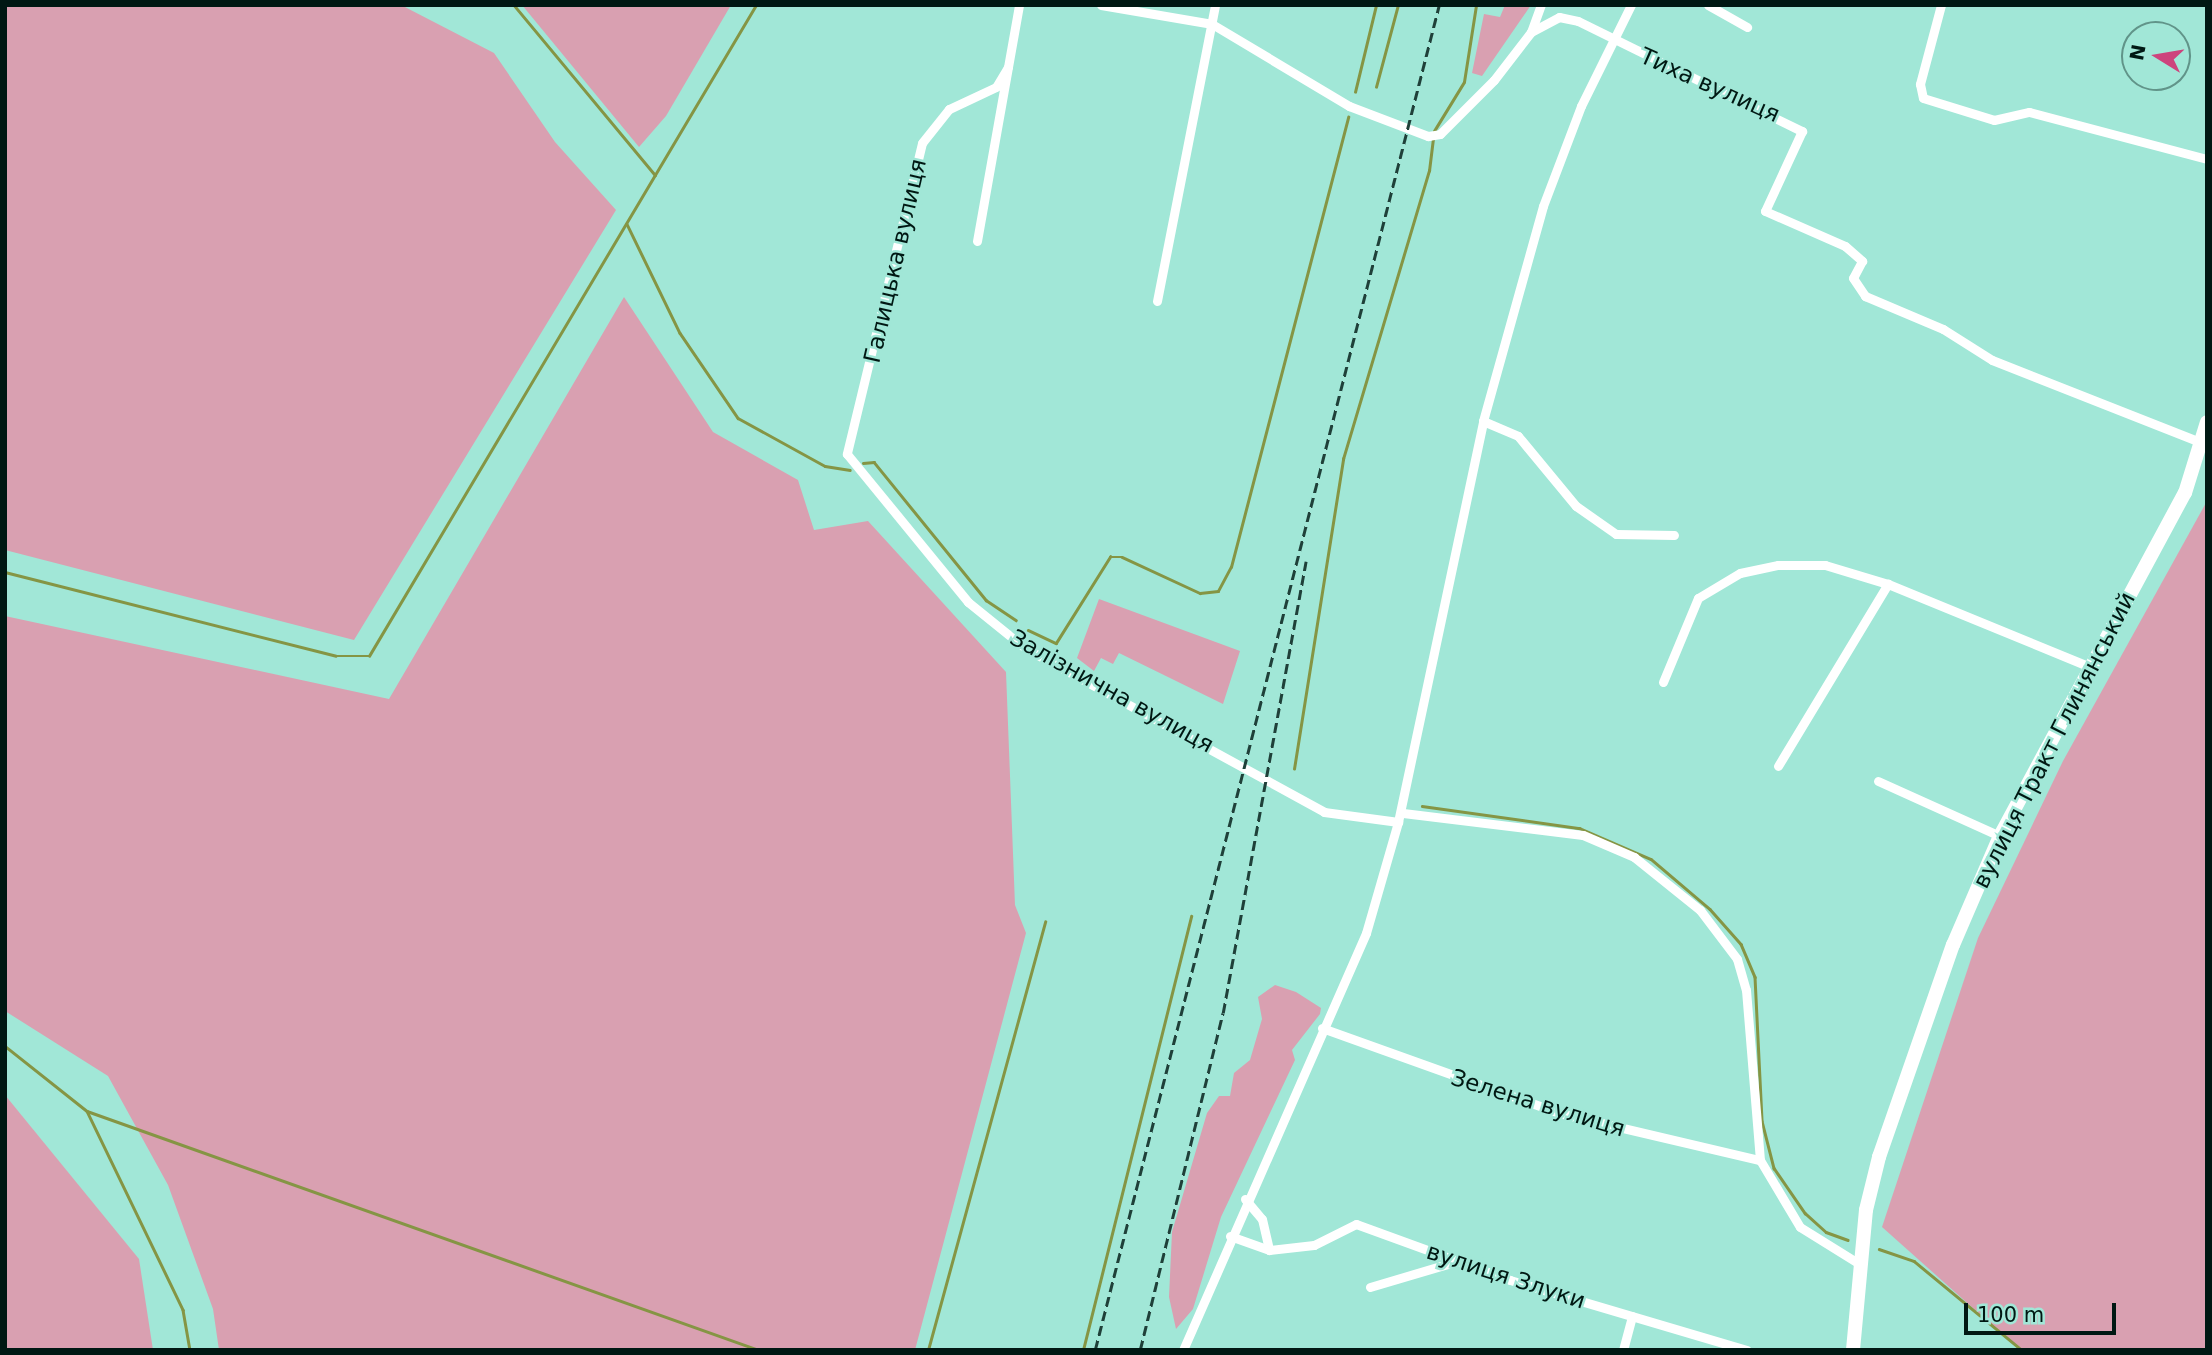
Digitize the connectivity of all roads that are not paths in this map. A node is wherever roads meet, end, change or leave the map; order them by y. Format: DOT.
graph roads {
  1 [pos="1019,5"];
  2 [pos="1101,5"];
  3 [pos="1215,5"];
  4 [pos="1541,5"];
  5 [pos="1631,5"];
  6 [pos="1708,5"];
  7 [pos="1941,5"];
  8 [pos="1212,24"];
  9 [pos="1746,27"];
  10 [pos="1531,32"];
  11 [pos="1613,40"];
  12 [pos="1008,67"];
  13 [pos="2207,159"];
  14 [pos="977,240"];
  15 [pos="1157,300"];
  16 [pos="1483,421"];
  17 [pos="2207,422"];
  18 [pos="2203,443"];
  19 [pos="847,454"];
  20 [pos="1674,535"];
  21 [pos="1888,584"];
  22 [pos="2088,666"];
  23 [pos="1663,682"];
  24 [pos="1778,766"];
  25 [pos="1878,780"];
  26 [pos="1401,817"];
  27 [pos="2000,836"];
  28 [pos="1322,1028"];
  29 [pos="1760,1160"];
  30 [pos="1245,1199"];
  31 [pos="1230,1236"];
  32 [pos="1269,1250"];
  33 [pos="1458,1261"];
  34 [pos="1861,1265"];
  35 [pos="1370,1287"];
  36 [pos="1632,1316"];
  37 [pos="1183,1350"];
  38 [pos="1623,1350"];
  39 [pos="1747,1350"];
  40 [pos="1853,1350"];
  1 -- 12 [label="street"];
  2 -- 8 [label="street"];
  3 -- 8 [label="street"];
  4 -- 10 [label="street"];
  5 -- 11 [label="street"];
  6 -- 9 [label="street"];
  7 -- 13 [label="street"];
  8 -- 10 [label="street"];
  8 -- 15 [label="street"];
  10 -- 11 [label="street"];
  11 -- 16 [label="street"];
  11 -- 18 [label="street, Тиха вулиця"];
  12 -- 14 [label="street"];
  12 -- 19 [label="street, Галицька вулиця"];
  16 -- 20 [label="street"];
  16 -- 26 [label="street"];
  17 -- 18 [label="main road, вулиця Тракт Глинянський"];
  18 -- 22 [label="main road, вулиця Тракт Глинянський"];
  19 -- 26 [label="street, Залізнична вулиця"];
  21 -- 22 [label="street"];
  21 -- 23 [label="street"];
  21 -- 24 [label="street"];
  22 -- 27 [label="main road, вулиця Тракт Глинянський"];
  25 -- 27 [label="street"];
  26 -- 28 [label="street"];
  26 -- 29 [label="street, Залізнична вулиця"];
  27 -- 34 [label="main road, вулиця Тракт Глинянський"];
  28 -- 29 [label="street, Зелена вулиця"];
  28 -- 30 [label="street"];
  29 -- 34 [label="street, Залізнична вулиця"];
  30 -- 31 [label="street"];
  30 -- 32 [label="street"];
  31 -- 32 [label="street, вулиця Злуки"];
  31 -- 37 [label="street"];
  32 -- 33 [label="street, вулиця Злуки"];
  33 -- 35 [label="street"];
  33 -- 36 [label="street, вулиця Злуки"];
  34 -- 40 [label="main road, вулиця Тракт Глинянський"];
  36 -- 38 [label="street"];
  36 -- 39 [label="street, вулиця Злуки"];
}
